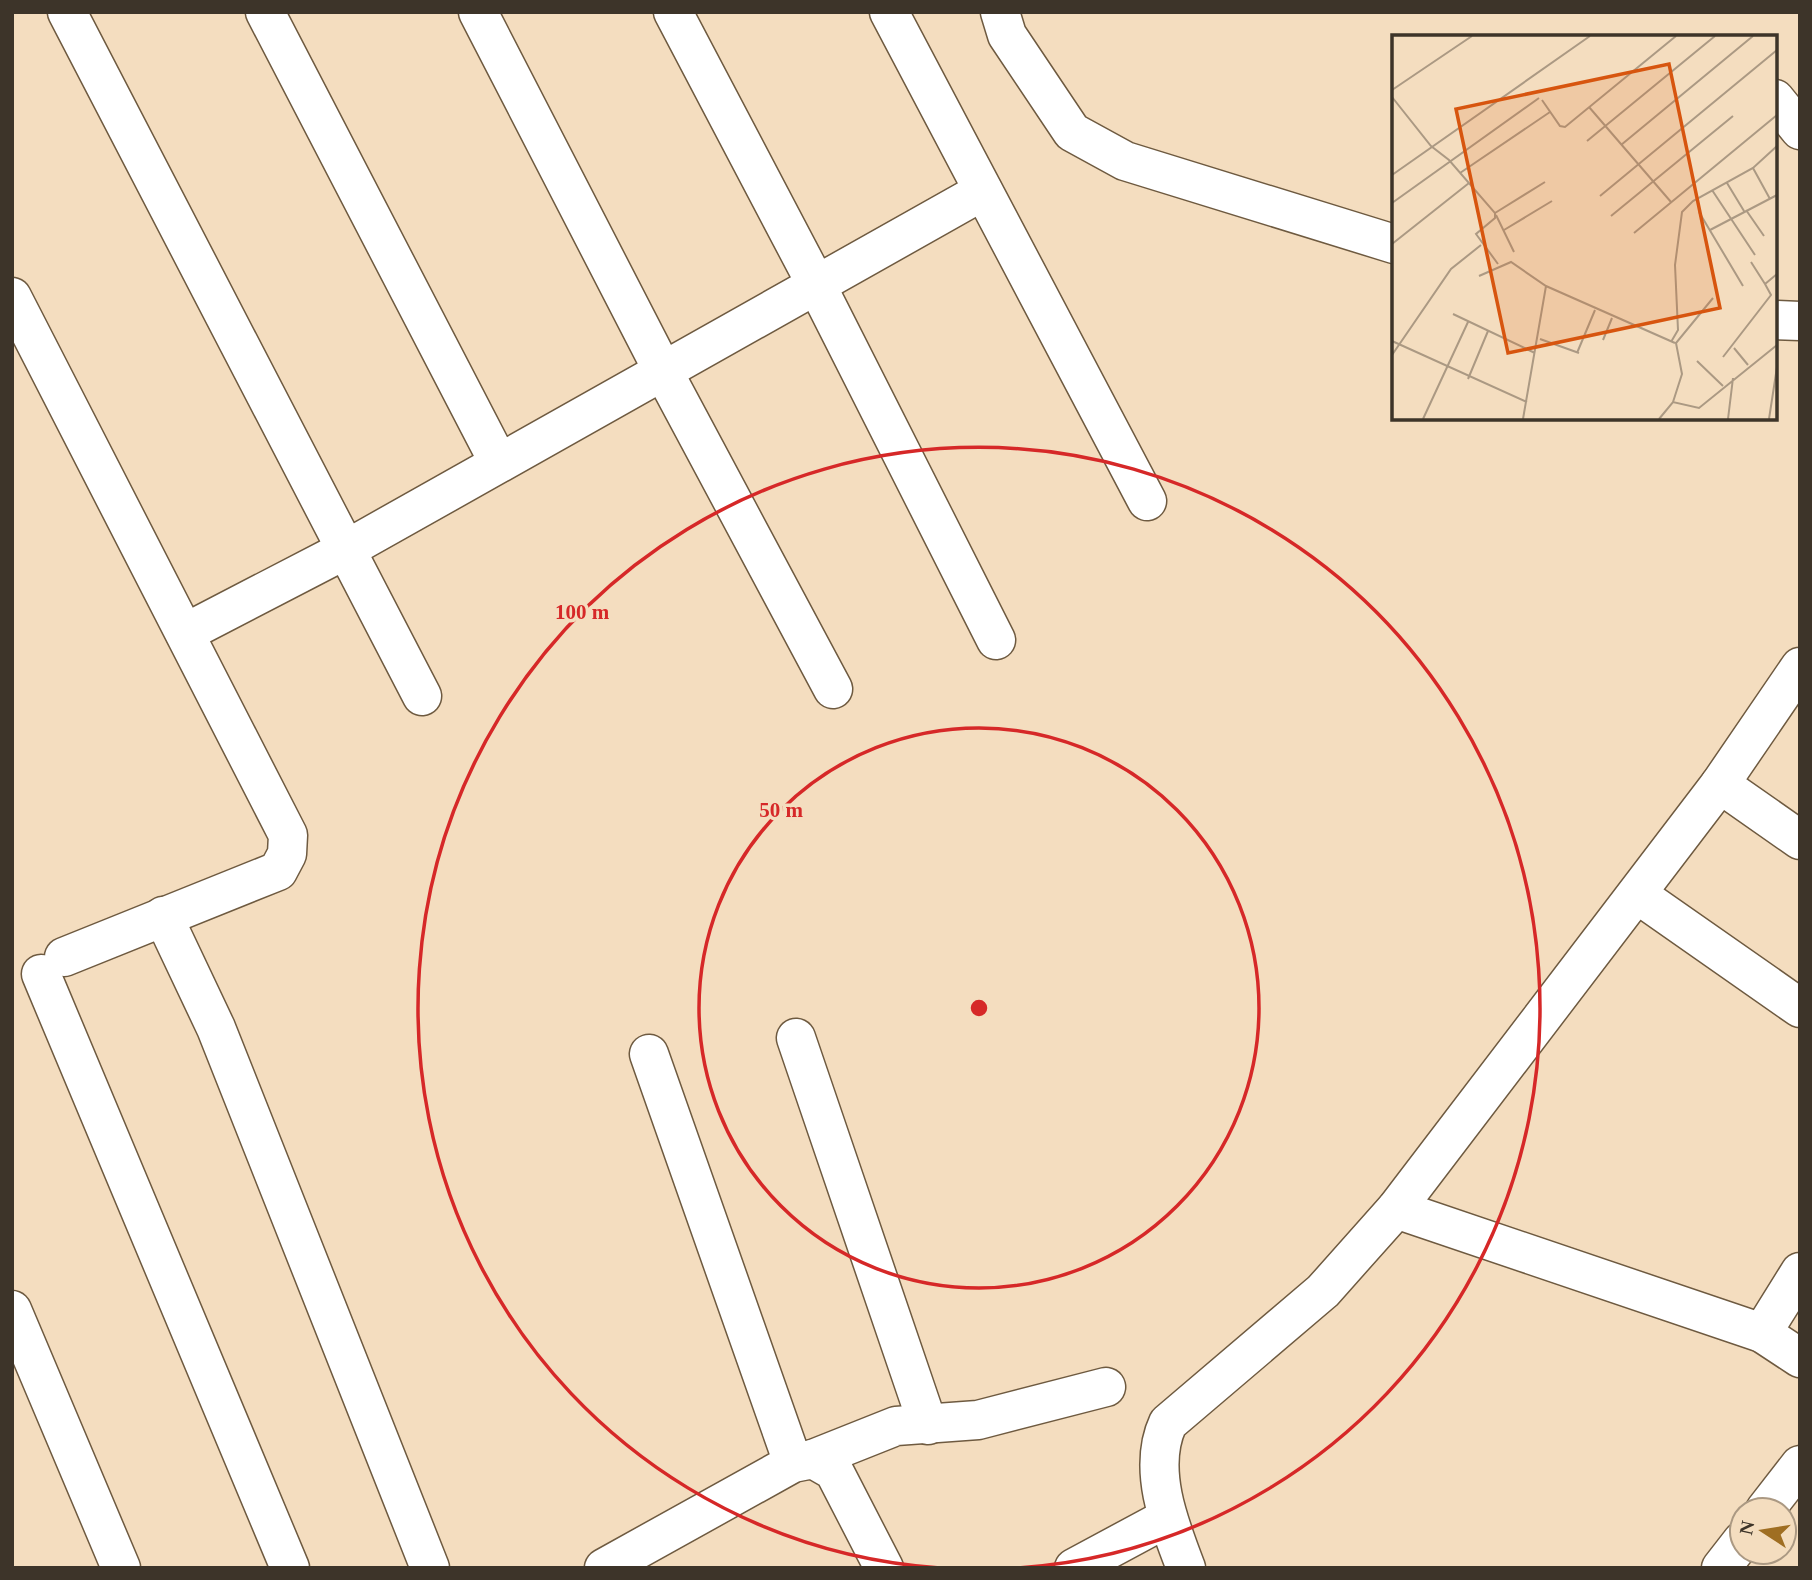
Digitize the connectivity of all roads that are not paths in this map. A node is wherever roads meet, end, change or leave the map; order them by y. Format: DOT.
graph roads {
  1 [pos="67,12"];
  2 [pos="265,12"];
  3 [pos="478,12"];
  4 [pos="673,12"];
  5 [pos="889,12"];
  6 [pos="1000,12"];
  7 [pos="1777,101"];
  8 [pos="1800,130"];
  9 [pos="983,191"];
  10 [pos="1392,243"];
  11 [pos="817,286"];
  12 [pos="12,297"];
  13 [pos="1777,320"];
  14 [pos="1800,321"];
  15 [pos="663,371"];
  16 [pos="499,463"];
  17 [pos="1147,501"];
  18 [pos="348,549"];
  19 [pos="185,632"];
  20 [pos="996,640"];
  21 [pos="1800,667"];
  22 [pos="833,689"];
  23 [pos="422,696"];
  24 [pos="1720,784"];
  25 [pos="1800,840"];
  26 [pos="1637,894"];
  27 [pos="163,916"];
  28 [pos="1800,1008"];
  29 [pos="796,1038"];
  30 [pos="649,1054"];
  31 [pos="1396,1209"];
  32 [pos="1800,1272"];
  33 [pos="12,1310"];
  34 [pos="1762,1333"];
  35 [pos="1800,1358"];
  36 [pos="1106,1387"];
  37 [pos="928,1425"];
  38 [pos="803,1461"];
  39 [pos="1800,1465"];
  40 [pos="1776,1496"];
  41 [pos="1167,1518"];
  42 [pos="121,1568"];
  43 [pos="290,1568"];
  44 [pos="430,1568"];
  45 [pos="604,1568"];
  46 [pos="884,1568"];
  47 [pos="1074,1568"];
  48 [pos="1186,1568"];
  1 -- 18 [label="street"];
  2 -- 16 [label="street"];
  3 -- 15 [label="street"];
  4 -- 11 [label="street"];
  5 -- 9 [label="street"];
  6 -- 10 [label="street"];
  7 -- 8 [label="street"];
  9 -- 11 [label="street"];
  9 -- 17 [label="street"];
  11 -- 15 [label="street"];
  11 -- 20 [label="street"];
  12 -- 19 [label="street"];
  13 -- 14 [label="street"];
  15 -- 16 [label="street"];
  15 -- 22 [label="street"];
  16 -- 18 [label="street"];
  18 -- 19 [label="street"];
  18 -- 23 [label="street"];
  19 -- 27 [label="street"];
  21 -- 24 [label="street"];
  24 -- 25 [label="street"];
  24 -- 26 [label="street"];
  26 -- 28 [label="street"];
  26 -- 31 [label="street"];
  27 -- 43 [label="street"];
  27 -- 44 [label="street"];
  29 -- 37 [label="street"];
  30 -- 38 [label="street"];
  31 -- 34 [label="street"];
  31 -- 41 [label="street"];
  32 -- 34 [label="street"];
  33 -- 42 [label="street"];
  34 -- 35 [label="street"];
  36 -- 37 [label="street"];
  37 -- 38 [label="street"];
  38 -- 45 [label="street"];
  38 -- 46 [label="street"];
  39 -- 40 [label="street"];
  41 -- 47 [label="street"];
  41 -- 48 [label="street"];
}
